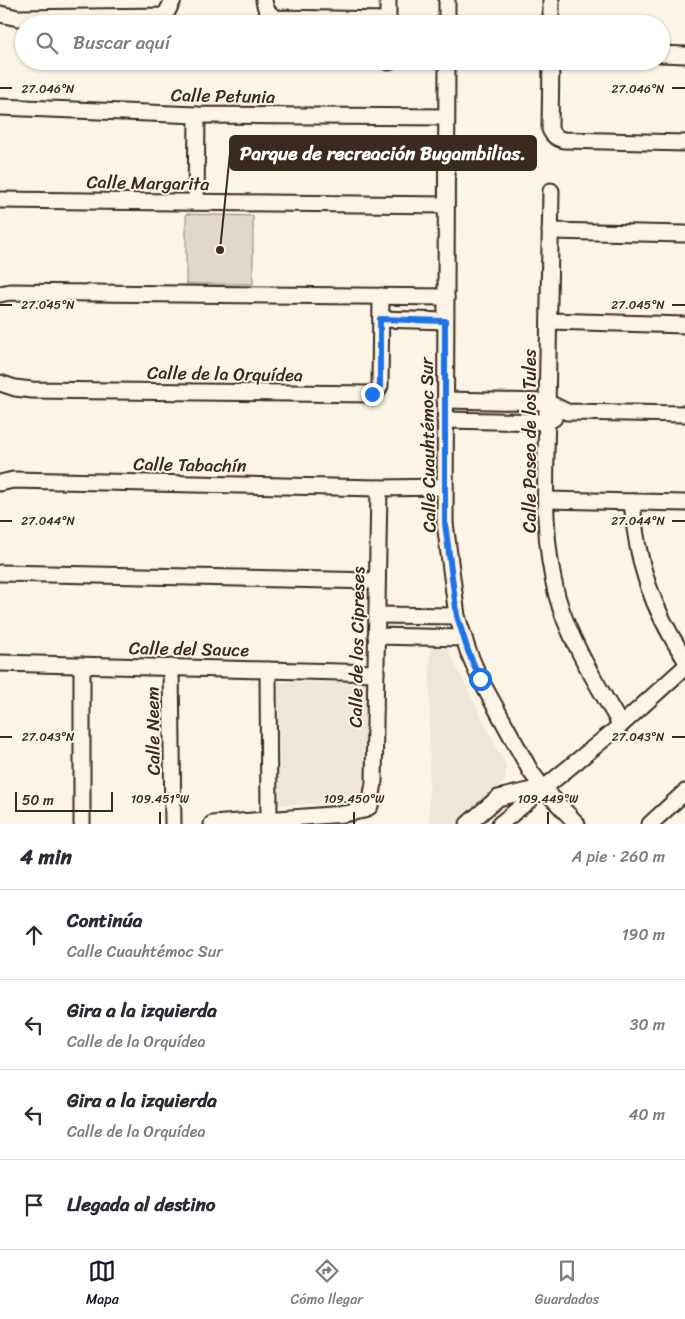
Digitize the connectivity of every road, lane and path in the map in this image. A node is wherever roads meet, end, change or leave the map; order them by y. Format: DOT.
graph roads {
  1 [pos="173,0"];
  2 [pos="264,0"];
  3 [pos="388,0"];
  4 [pos="447,0"];
  5 [pos="552,0"];
  6 [pos="0,14"];
  7 [pos="164,15"];
  8 [pos="269,15"];
  9 [pos="388,15"];
  10 [pos="447,15"];
  11 [pos="551,15"];
  12 [pos="15,17"];
  13 [pos="670,54"];
  14 [pos="685,55"];
  15 [pos="447,70"];
  16 [pos="551,70"];
  17 [pos="0,107"];
  18 [pos="197,115"];
  19 [pos="446,117"];
  20 [pos="685,144"];
  21 [pos="551,191"];
  22 [pos="0,200"];
  23 [pos="196,202"];
  24 [pos="446,205"];
  25 [pos="550,231"];
  26 [pos="685,234"];
  27 [pos="0,294"];
  28 [pos="381,296"];
  29 [pos="446,297"];
  30 [pos="380,319"];
  31 [pos="445,321"];
  32 [pos="549,321"];
  33 [pos="685,325"];
  34 [pos="0,383"];
  35 [pos="445,400"];
  36 [pos="547,402"];
  37 [pos="567,412"];
  38 [pos="685,414"];
  39 [pos="445,420"];
  40 [pos="547,422"];
  41 [pos="0,483"];
  42 [pos="445,487"];
  43 [pos="379,488"];
  44 [pos="546,500"];
  45 [pos="632,502"];
  46 [pos="685,503"];
  47 [pos="0,574"];
  48 [pos="377,581"];
  49 [pos="377,616"];
  50 [pos="457,616"];
  51 [pos="376,636"];
  52 [pos="464,638"];
  53 [pos="685,659"];
  54 [pos="0,663"];
  55 [pos="82,665"];
  56 [pos="171,667"];
  57 [pos="685,667"];
  58 [pos="268,670"];
  59 [pos="376,672"];
  60 [pos="621,725"];
  61 [pos="543,788"];
  62 [pos="685,792"];
  63 [pos="269,819"];
  64 [pos="82,824"];
  65 [pos="173,824"];
  66 [pos="212,824"];
  67 [pos="468,824"];
  68 [pos="500,824"];
  69 [pos="577,824"];
  70 [pos="650,824"];
  1 -- 7 [label="street"];
  2 -- 8 [label="street"];
  3 -- 9 [label="street"];
  4 -- 10 [label="street"];
  5 -- 11 [label="street"];
  6 -- 12 [label="street"];
  13 -- 14 [label="street"];
  15 -- 19 [label="street, Calle Cuauhtémoc Sur"];
  16 -- 20 [label="street"];
  17 -- 18 [label="street, Calle Petunia"];
  18 -- 19 [label="street, Calle Petunia"];
  18 -- 23 [label="street"];
  19 -- 24 [label="street, Calle Cuauhtémoc Sur"];
  21 -- 25 [label="street, Calle Paseo de los Tules"];
  22 -- 23 [label="street, Calle Margarita"];
  23 -- 24 [label="street, Calle Margarita"];
  24 -- 29 [label="street, Calle Cuauhtémoc Sur"];
  25 -- 26 [label="street"];
  25 -- 32 [label="street, Calle Paseo de los Tules"];
  27 -- 28 [label="street"];
  28 -- 29 [label="street"];
  28 -- 30 [label="street, Calle de la Orquídea"];
  29 -- 31 [label="street, Calle Cuauhtémoc Sur"];
  30 -- 31 [label="street"];
  30 -- 34 [label="street, Calle de la Orquídea"];
  31 -- 35 [label="street, Calle Cuauhtémoc Sur"];
  32 -- 33 [label="street"];
  32 -- 36 [label="street, Calle Paseo de los Tules"];
  35 -- 36 [label="street"];
  35 -- 39 [label="street, Calle Cuauhtémoc Sur"];
  36 -- 37 [label="street"];
  36 -- 40 [label="street, Calle Paseo de los Tules"];
  37 -- 38 [label="street"];
  37 -- 40 [label="street"];
  39 -- 40 [label="street"];
  39 -- 42 [label="street, Calle Cuauhtémoc Sur"];
  40 -- 44 [label="street, Calle Paseo de los Tules"];
  41 -- 43 [label="street, Calle Tabachín"];
  42 -- 43 [label="street, Calle Tabachín"];
  42 -- 50 [label="street, Calle Cuauhtémoc Sur"];
  43 -- 48 [label="street, Calle de los Cipreses"];
  44 -- 45 [label="street"];
  44 -- 60 [label="street, Calle Paseo de los Tules"];
  45 -- 46 [label="street"];
  45 -- 53 [label="street"];
  47 -- 48 [label="street"];
  48 -- 49 [label="street, Calle de los Cipreses"];
  49 -- 50 [label="street"];
  49 -- 51 [label="street, Calle de los Cipreses"];
  50 -- 52 [label="street, Calle Cuauhtémoc Sur"];
  51 -- 52 [label="street"];
  51 -- 59 [label="street, Calle de los Cipreses"];
  52 -- 61 [label="street, Calle Cuauhtémoc Sur"];
  54 -- 55 [label="street, Calle del Sauce"];
  55 -- 56 [label="street, Calle del Sauce"];
  55 -- 64 [label="street"];
  56 -- 58 [label="street, Calle del Sauce"];
  56 -- 65 [label="street, Calle Neem"];
  57 -- 60 [label="street"];
  58 -- 59 [label="street, Calle del Sauce"];
  58 -- 63 [label="street"];
  59 -- 63 [label="street, Calle de los Cipreses"];
  60 -- 61 [label="street"];
  61 -- 67 [label="street"];
  61 -- 68 [label="street"];
  61 -- 69 [label="street, Calle Cuauhtémoc Sur"];
  62 -- 70 [label="street"];
  63 -- 66 [label="street"];
}
